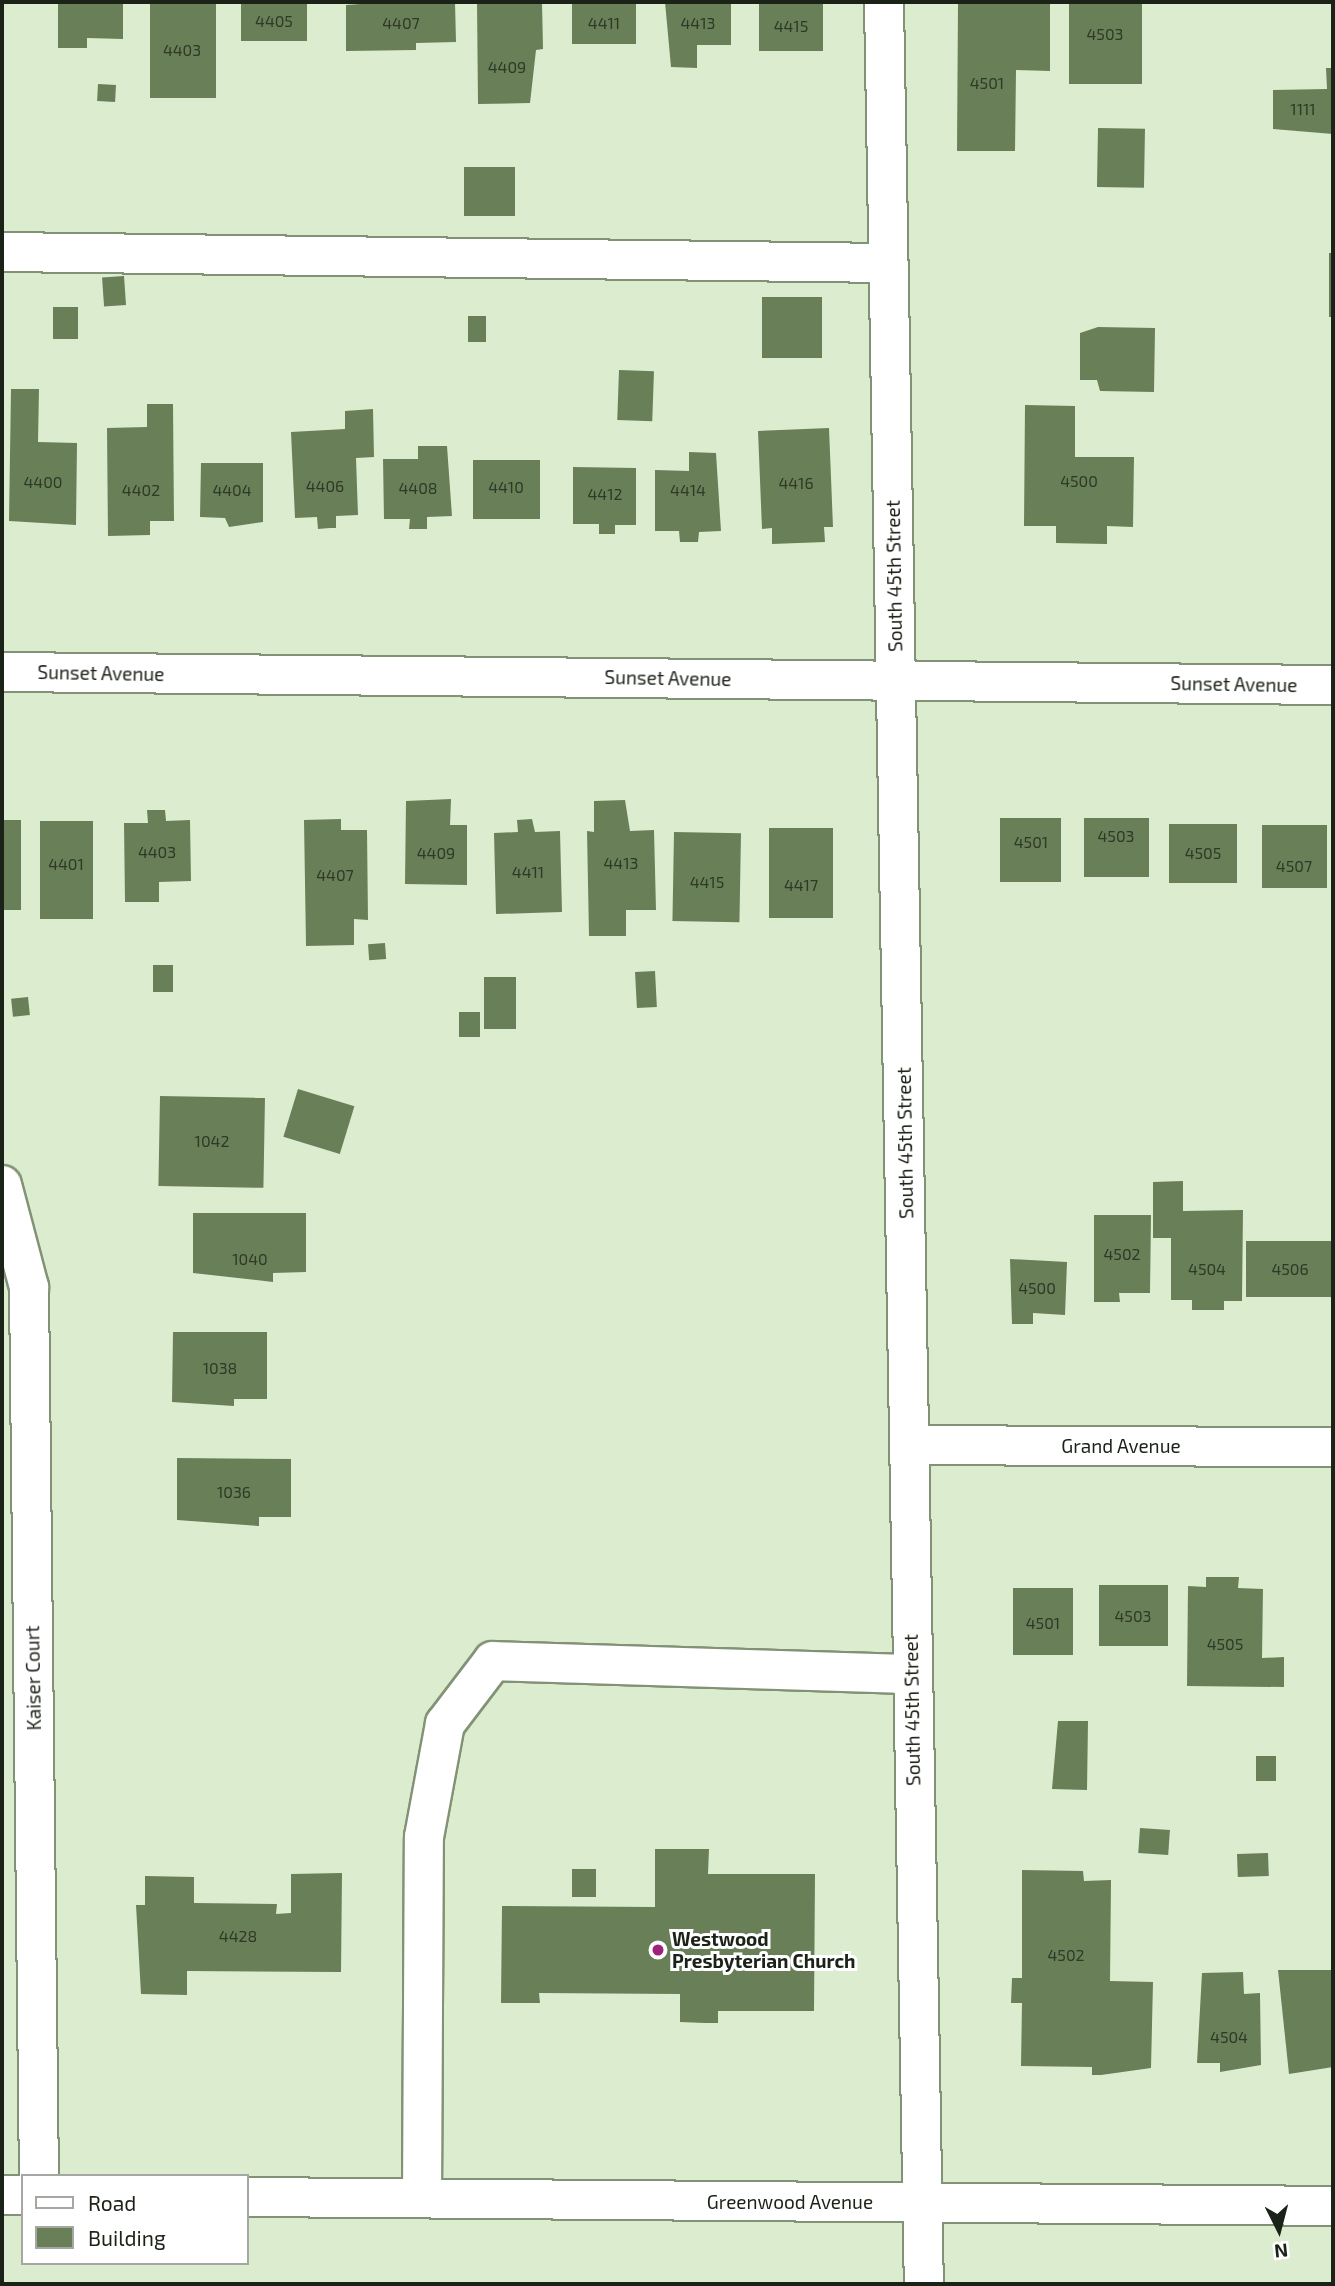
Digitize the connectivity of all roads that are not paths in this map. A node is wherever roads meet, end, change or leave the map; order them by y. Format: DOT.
graph roads {
  1 [pos="884,2"];
  2 [pos="2,252"];
  3 [pos="888,263"];
  4 [pos="2,672"];
  5 [pos="895,680"];
  6 [pos="1333,685"];
  7 [pos="2,1185"];
  8 [pos="909,1444"];
  9 [pos="1333,1447"];
  10 [pos="912,1674"];
  11 [pos="39,2174"];
  12 [pos="2,2195"];
  13 [pos="21,2195"];
  14 [pos="248,2197"];
  15 [pos="422,2199"];
  16 [pos="923,2203"];
  17 [pos="1333,2206"];
  18 [pos="924,2284"];
  1 -- 3 [label="street, South 45th Street"];
  2 -- 3 [label="street"];
  3 -- 5 [label="street, South 45th Street"];
  4 -- 5 [label="street, Sunset Avenue"];
  5 -- 6 [label="street, Sunset Avenue"];
  5 -- 8 [label="street, South 45th Street"];
  7 -- 11 [label="street, Kaiser Court"];
  8 -- 9 [label="street, Grand Avenue"];
  8 -- 10 [label="street, South 45th Street"];
  10 -- 15 [label="street"];
  10 -- 16 [label="street, South 45th Street"];
  12 -- 13 [label="street"];
  14 -- 15 [label="street, Greenwood Avenue"];
  15 -- 16 [label="street, Greenwood Avenue"];
  16 -- 17 [label="street, Greenwood Avenue"];
  16 -- 18 [label="street, South 45th Street"];
}
